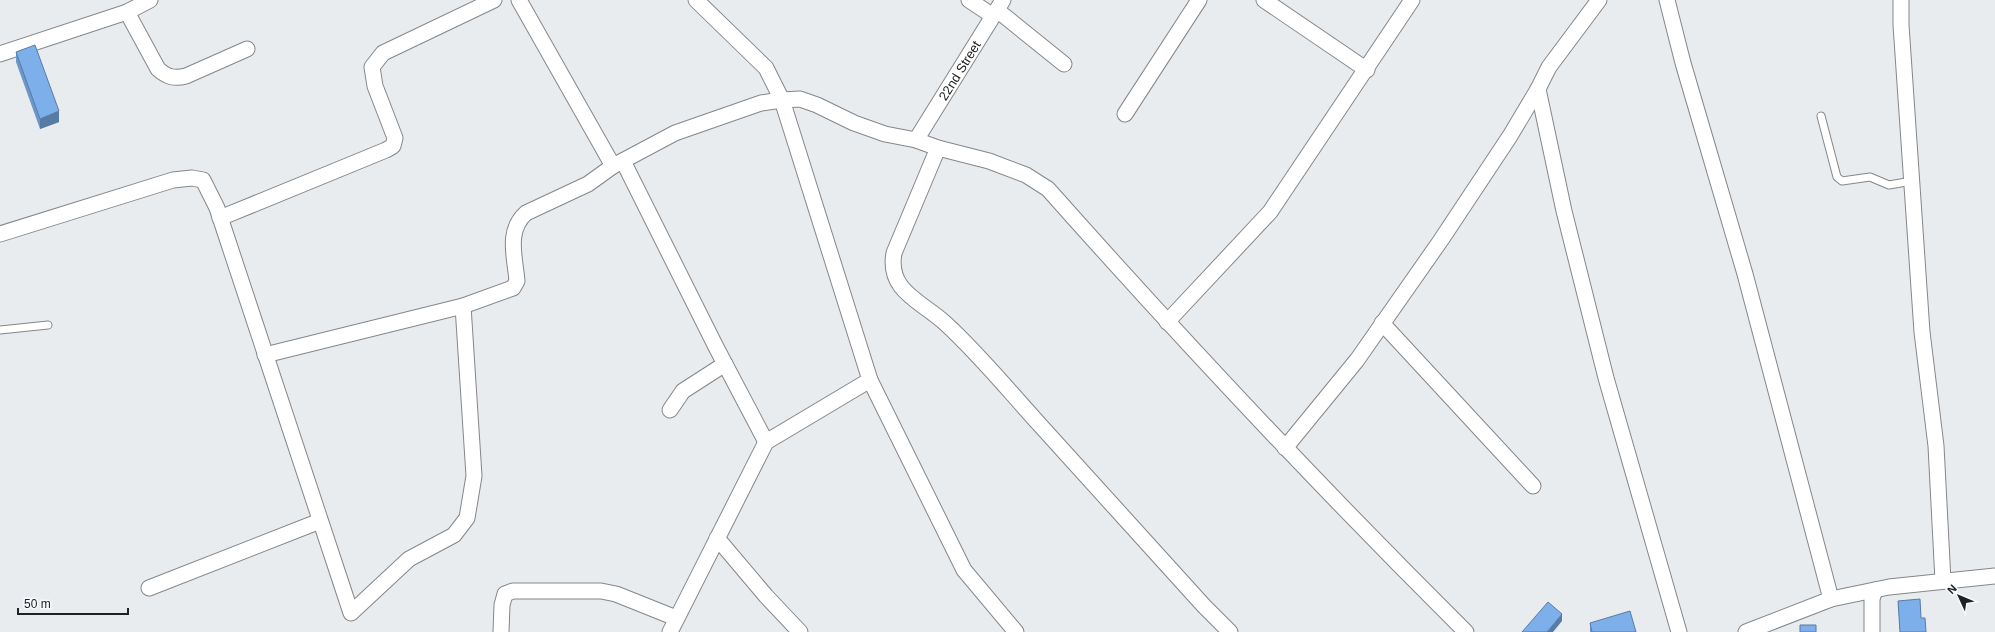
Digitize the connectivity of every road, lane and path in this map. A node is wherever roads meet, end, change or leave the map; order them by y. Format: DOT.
graph roads {
  1 [pos="150,0"];
  2 [pos="494,0"];
  3 [pos="519,0"];
  4 [pos="696,0"];
  5 [pos="968,0"];
  6 [pos="1199,0"];
  7 [pos="1264,0"];
  8 [pos="1412,0"];
  9 [pos="1599,0"];
  10 [pos="1668,0"];
  11 [pos="1901,0"];
  12 [pos="997,9"];
  13 [pos="127,12"];
  14 [pos="247,49"];
  15 [pos="0,54"];
  16 [pos="1064,64"];
  17 [pos="1366,70"];
  18 [pos="1538,89"];
  19 [pos="782,100"];
  20 [pos="1125,114"];
  21 [pos="1821,116"];
  22 [pos="916,140"];
  23 [pos="938,148"];
  24 [pos="618,163"];
  25 [pos="1912,181"];
  26 [pos="220,218"];
  27 [pos="0,234"];
  28 [pos="462,306"];
  29 [pos="1167,322"];
  30 [pos="1382,323"];
  31 [pos="48,325"];
  32 [pos="0,330"];
  33 [pos="265,355"];
  34 [pos="724,364"];
  35 [pos="870,380"];
  36 [pos="670,410"];
  37 [pos="766,442"];
  38 [pos="1286,448"];
  39 [pos="1533,486"];
  40 [pos="320,521"];
  41 [pos="717,538"];
  42 [pos="1995,576"];
  43 [pos="1943,581"];
  44 [pos="149,588"];
  45 [pos="1876,590"];
  46 [pos="1831,599"];
  47 [pos="676,618"];
  48 [pos="501,632"];
  49 [pos="670,632"];
  50 [pos="800,632"];
  51 [pos="1016,632"];
  52 [pos="1230,632"];
  53 [pos="1466,632"];
  54 [pos="1679,632"];
  55 [pos="1746,632"];
  56 [pos="1872,632"];
  1 -- 13 [label="street"];
  2 -- 26 [label="street"];
  3 -- 24 [label="street"];
  4 -- 19 [label="street"];
  5 -- 12 [label="street"];
  6 -- 20 [label="street"];
  7 -- 17 [label="street"];
  8 -- 17 [label="street"];
  9 -- 18 [label="street"];
  10 -- 46 [label="street"];
  11 -- 25 [label="street"];
  12 -- 16 [label="street"];
  12 -- 22 [label="street, 22nd Street"];
  13 -- 14 [label="street"];
  13 -- 15 [label="street"];
  17 -- 29 [label="street"];
  18 -- 30 [label="street"];
  18 -- 54 [label="street"];
  19 -- 22 [label="street"];
  19 -- 24 [label="street"];
  19 -- 35 [label="street"];
  21 -- 25 [label="lane"];
  22 -- 23 [label="street"];
  23 -- 29 [label="street"];
  23 -- 52 [label="street"];
  24 -- 28 [label="street"];
  24 -- 34 [label="street"];
  25 -- 43 [label="street"];
  26 -- 27 [label="street"];
  26 -- 33 [label="street"];
  28 -- 33 [label="street"];
  28 -- 40 [label="street"];
  29 -- 38 [label="street"];
  30 -- 38 [label="street"];
  30 -- 39 [label="street"];
  31 -- 32 [label="lane"];
  33 -- 40 [label="street"];
  34 -- 36 [label="street"];
  34 -- 37 [label="street"];
  35 -- 37 [label="street"];
  35 -- 51 [label="street"];
  37 -- 41 [label="street"];
  38 -- 53 [label="street"];
  40 -- 44 [label="street"];
  41 -- 47 [label="street"];
  41 -- 50 [label="street"];
  42 -- 43 [label="street"];
  43 -- 45 [label="street"];
  45 -- 46 [label="street"];
  45 -- 56 [label="street"];
  46 -- 55 [label="street"];
  47 -- 48 [label="street"];
  47 -- 49 [label="street"];
}
